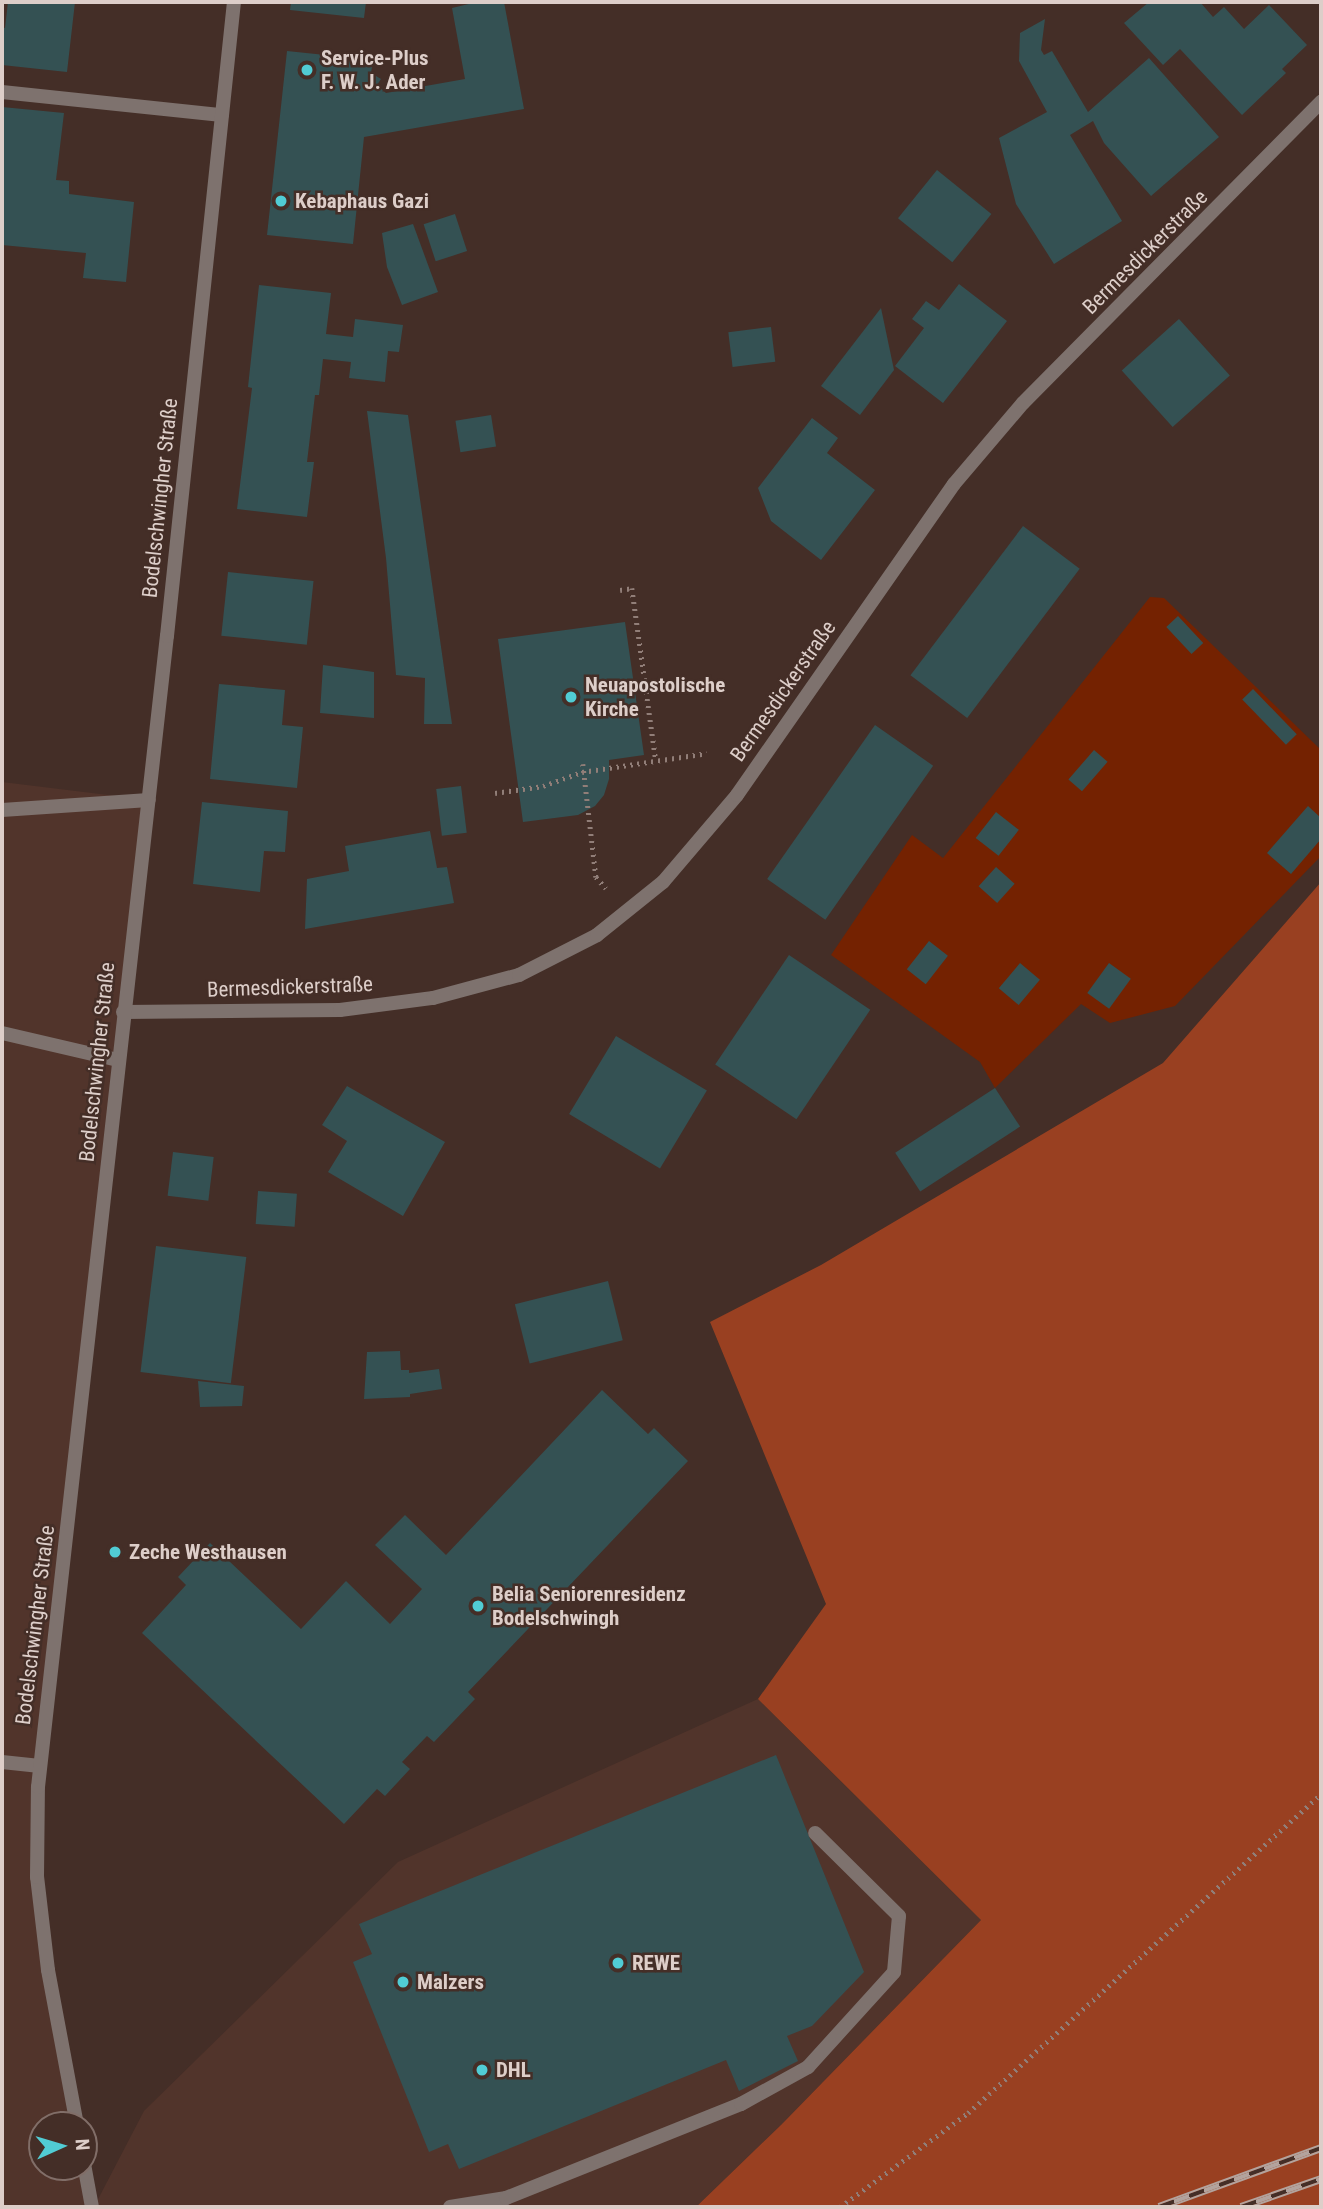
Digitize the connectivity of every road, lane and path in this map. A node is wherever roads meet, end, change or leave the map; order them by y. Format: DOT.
graph roads {
  1 [pos="234,2"];
  2 [pos="2,92"];
  3 [pos="1321,103"];
  4 [pos="222,115"];
  5 [pos="620,590"];
  6 [pos="707,752"];
  7 [pos="656,760"];
  8 [pos="583,764"];
  9 [pos="582,772"];
  10 [pos="495,793"];
  11 [pos="149,800"];
  12 [pos="2,810"];
  13 [pos="626,912"];
  14 [pos="123,1012"];
  15 [pos="2,1033"];
  16 [pos="118,1060"];
  17 [pos="2,1762"];
  18 [pos="40,1766"];
  19 [pos="1321,1794"];
  20 [pos="814,1833"];
  21 [pos="74,2111"];
  22 [pos="87,2181"];
  23 [pos="92,2207"];
  24 [pos="450,2207"];
  25 [pos="840,2207"];
  1 -- 4 [label="street, Bodelschwingher Straße"];
  2 -- 4 [label="street"];
  3 -- 13 [label="street, Bermesdickerstraße"];
  4 -- 11 [label="street, Bodelschwingher Straße"];
  5 -- 7 [label="path"];
  6 -- 7 [label="path"];
  7 -- 9 [label="path"];
  8 -- 9 [label="path"];
  9 -- 10 [label="path"];
  9 -- 13 [label="path"];
  11 -- 12 [label="street"];
  11 -- 14 [label="street, Bodelschwingher Straße"];
  13 -- 14 [label="street, Bermesdickerstraße"];
  14 -- 16 [label="street, Bodelschwingher Straße"];
  15 -- 16 [label="street"];
  16 -- 18 [label="street, Bodelschwingher Straße"];
  17 -- 18 [label="street"];
  18 -- 21 [label="street, Bodelschwingher Straße"];
  19 -- 25 [label="path"];
  20 -- 24 [label="street"];
  22 -- 23 [label="street"];
}
